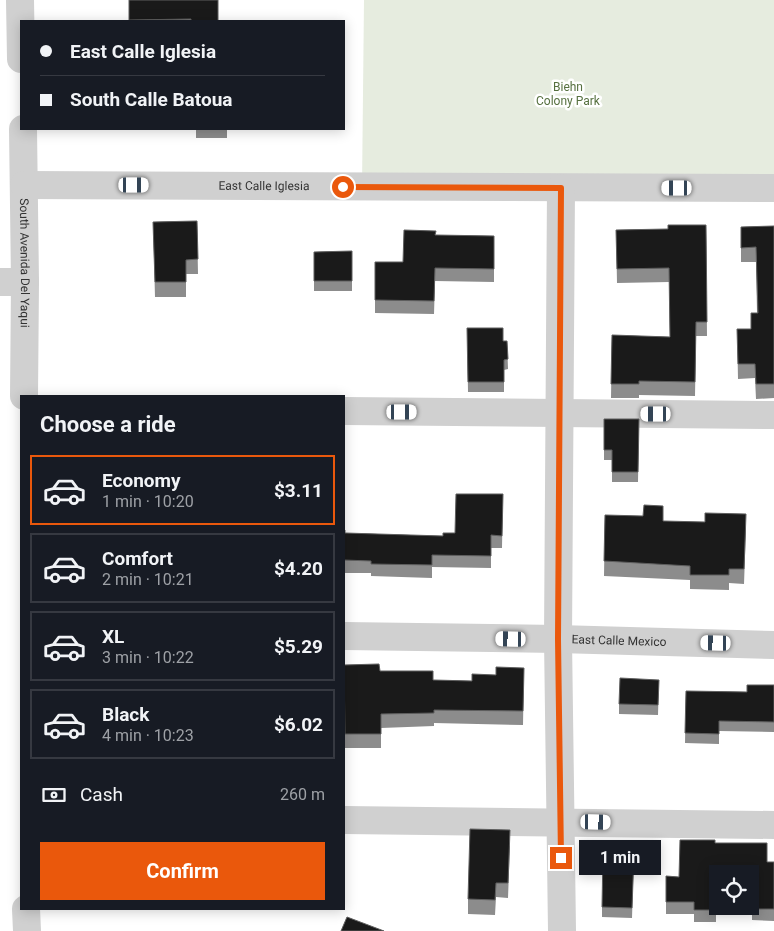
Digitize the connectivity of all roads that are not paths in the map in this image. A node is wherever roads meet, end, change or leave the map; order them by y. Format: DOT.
graph roads {
  1 [pos="20,0"];
  2 [pos="20,20"];
  3 [pos="23,130"];
  4 [pos="24,185"];
  5 [pos="561,188"];
  6 [pos="774,188"];
  7 [pos="13,282"];
  8 [pos="24,395"];
  9 [pos="345,411"];
  10 [pos="560,414"];
  11 [pos="774,415"];
  12 [pos="345,636"];
  13 [pos="558,639"];
  14 [pos="774,645"];
  15 [pos="345,820"];
  16 [pos="560,822"];
  17 [pos="774,825"];
  18 [pos="26,910"];
  19 [pos="27,931"];
  20 [pos="562,931"];
  1 -- 2 [label="street"];
  3 -- 4 [label="street, South Avenida Del Yaqui"];
  4 -- 5 [label="street, East Calle Iglesia"];
  4 -- 7 [label="street, South Avenida Del Yaqui"];
  5 -- 6 [label="street, East Calle Iglesia"];
  5 -- 10 [label="street"];
  7 -- 8 [label="street, South Avenida Del Yaqui"];
  9 -- 10 [label="street"];
  10 -- 11 [label="street"];
  10 -- 13 [label="street"];
  12 -- 13 [label="street, East Calle Mexico"];
  13 -- 14 [label="street, East Calle Mexico"];
  13 -- 16 [label="street"];
  15 -- 16 [label="street"];
  16 -- 17 [label="street"];
  16 -- 20 [label="street"];
  18 -- 19 [label="street"];
}
